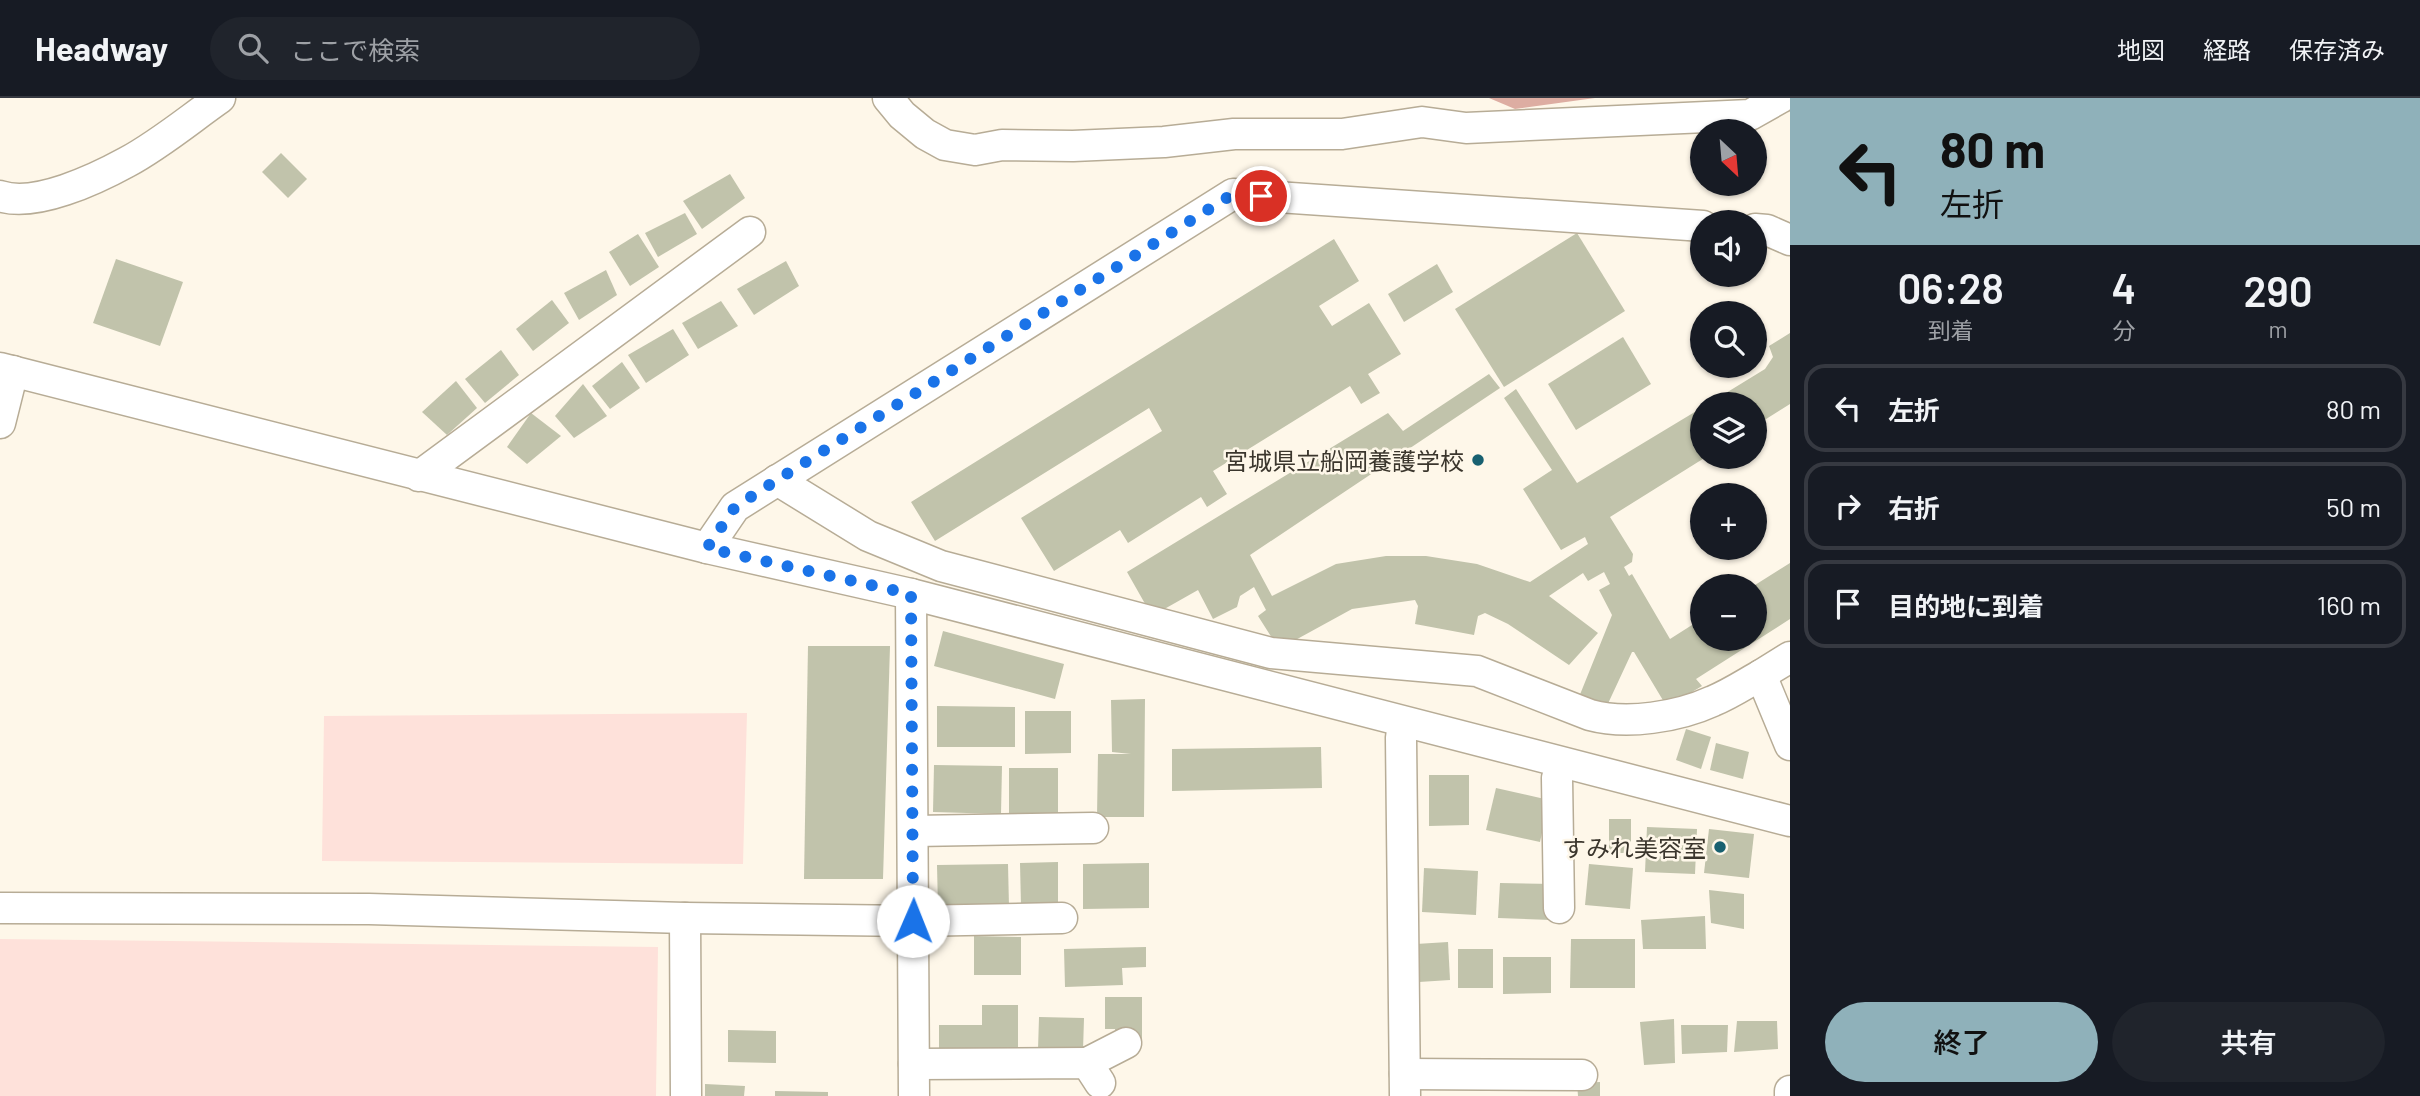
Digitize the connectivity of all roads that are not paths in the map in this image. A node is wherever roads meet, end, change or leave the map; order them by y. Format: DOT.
graph roads {
  1 [pos="220,98"];
  2 [pos="888,98"];
  3 [pos="1780,98"];
  4 [pos="0,196"];
  5 [pos="1690,225"];
  6 [pos="1767,230"];
  7 [pos="750,232"];
  8 [pos="1790,240"];
  9 [pos="7,370"];
  10 [pos="0,423"];
  11 [pos="419,476"];
  12 [pos="777,480"];
  13 [pos="707,548"];
  14 [pos="911,594"];
  15 [pos="1790,657"];
  16 [pos="1761,675"];
  17 [pos="1403,723"];
  18 [pos="1790,745"];
  19 [pos="1562,763"];
  20 [pos="1790,821"];
  21 [pos="1093,828"];
  22 [pos="914,831"];
  23 [pos="0,908"];
  24 [pos="1559,908"];
  25 [pos="685,918"];
  26 [pos="1062,918"];
  27 [pos="913,921"];
  28 [pos="1126,1043"];
  29 [pos="914,1064"];
  30 [pos="1582,1075"];
  31 [pos="1405,1085"];
  32 [pos="686,1096"];
  33 [pos="914,1096"];
  1 -- 4 [label="street"];
  2 -- 3 [label="street"];
  5 -- 12 [label="street"];
  6 -- 8 [label="street"];
  7 -- 11 [label="street"];
  9 -- 10 [label="street"];
  9 -- 11 [label="street"];
  11 -- 13 [label="street"];
  12 -- 13 [label="street"];
  12 -- 16 [label="street"];
  13 -- 14 [label="street"];
  14 -- 17 [label="street"];
  14 -- 22 [label="street"];
  15 -- 16 [label="street"];
  16 -- 18 [label="street"];
  17 -- 19 [label="street"];
  17 -- 31 [label="street"];
  19 -- 20 [label="street"];
  19 -- 24 [label="street"];
  21 -- 22 [label="street"];
  22 -- 27 [label="street"];
  23 -- 25 [label="street"];
  25 -- 27 [label="street"];
  25 -- 32 [label="street"];
  26 -- 27 [label="street"];
  27 -- 29 [label="street"];
  28 -- 29 [label="street"];
  29 -- 33 [label="street"];
  30 -- 31 [label="street"];
}
